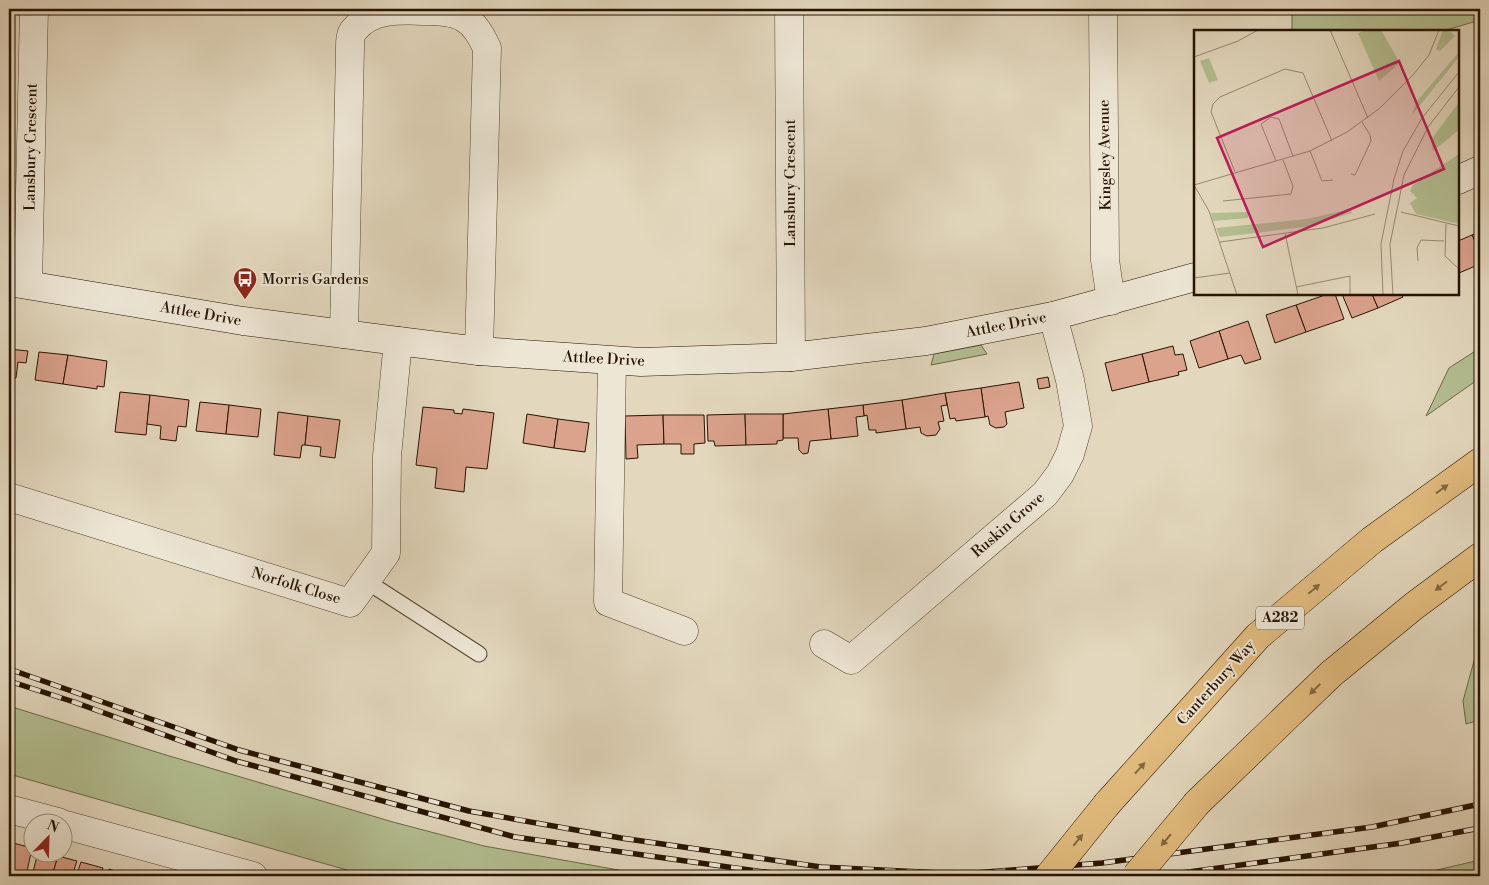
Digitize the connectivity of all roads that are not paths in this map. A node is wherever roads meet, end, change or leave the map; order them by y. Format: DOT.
graph roads {
  1 [pos="34,9"];
  2 [pos="789,9"];
  3 [pos="1103,9"];
  4 [pos="1480,170"];
  5 [pos="1459,180"];
  6 [pos="1194,277"];
  7 [pos="18,283"];
  8 [pos="1111,301"];
  9 [pos="1053,316"];
  10 [pos="344,334"];
  11 [pos="398,341"];
  12 [pos="480,351"];
  13 [pos="791,357"];
  14 [pos="612,361"];
  15 [pos="1480,462"];
  16 [pos="9,497"];
  17 [pos="1480,557"];
  18 [pos="366,581"];
  19 [pos="684,631"];
  20 [pos="824,644"];
  21 [pos="479,654"];
  22 [pos="9,809"];
  23 [pos="22,812"];
  24 [pos="72,827"];
  25 [pos="195,868"];
  26 [pos="253,876"];
  27 [pos="1049,876"];
  28 [pos="1136,876"];
  1 -- 7 [label="street, Lansbury Crescent"];
  2 -- 13 [label="street, Lansbury Crescent"];
  3 -- 8 [label="street, Kingsley Avenue"];
  4 -- 5 [label="street"];
  6 -- 8 [label="street, Attlee Drive"];
  7 -- 10 [label="street, Attlee Drive"];
  8 -- 9 [label="street, Attlee Drive"];
  9 -- 13 [label="street, Attlee Drive"];
  9 -- 20 [label="street, Ruskin Grove"];
  10 -- 11 [label="street, Attlee Drive"];
  10 -- 12 [label="street"];
  11 -- 12 [label="street, Attlee Drive"];
  11 -- 18 [label="street, Norfolk Close"];
  12 -- 14 [label="street, Attlee Drive"];
  13 -- 14 [label="street, Attlee Drive"];
  14 -- 19 [label="street"];
  27 -- 15 [label="highway, Canterbury Way / A282, one-way, bridge"];
  16 -- 18 [label="street, Norfolk Close"];
  17 -- 28 [label="highway, one-way, bridge"];
  18 -- 21 [label="lane"];
  22 -- 23 [label="street"];
  24 -- 25 [label="street"];
  25 -- 26 [label="street"];
}
